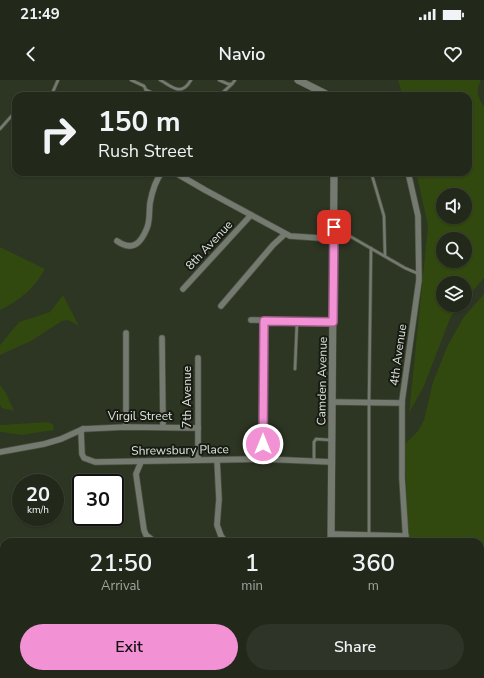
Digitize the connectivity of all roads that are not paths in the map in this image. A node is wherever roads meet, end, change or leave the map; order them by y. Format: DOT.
graph roads {
  1 [pos="58,80"];
  2 [pos="131,80"];
  3 [pos="160,80"];
  4 [pos="191,80"];
  5 [pos="219,80"];
  6 [pos="235,80"];
  7 [pos="298,80"];
  8 [pos="232,84"];
  9 [pos="146,90"];
  10 [pos="53,92"];
  11 [pos="151,92"];
  12 [pos="223,92"];
  13 [pos="321,92"];
  14 [pos="12,116"];
  15 [pos="0,129"];
  16 [pos="160,176"];
  17 [pos="181,176"];
  18 [pos="334,176"];
  19 [pos="372,176"];
  20 [pos="409,176"];
  21 [pos="251,215"];
  22 [pos="334,227"];
  23 [pos="285,234"];
  24 [pos="334,239"];
  25 [pos="118,241"];
  26 [pos="371,248"];
  27 [pos="385,256"];
  28 [pos="419,274"];
  29 [pos="183,289"];
  30 [pos="220,306"];
  31 [pos="251,320"];
  32 [pos="264,321"];
  33 [pos="297,321"];
  34 [pos="333,322"];
  35 [pos="126,333"];
  36 [pos="162,338"];
  37 [pos="198,358"];
  38 [pos="295,369"];
  39 [pos="332,402"];
  40 [pos="369,402"];
  41 [pos="402,403"];
  42 [pos="126,427"];
  43 [pos="163,427"];
  44 [pos="198,428"];
  45 [pos="83,429"];
  46 [pos="332,440"];
  47 [pos="0,452"];
  48 [pos="263,459"];
  49 [pos="198,460"];
  50 [pos="217,460"];
  51 [pos="141,462"];
  52 [pos="314,462"];
  53 [pos="332,462"];
  54 [pos="331,534"];
  55 [pos="369,535"];
  56 [pos="150,538"];
  57 [pos="223,538"];
  58 [pos="331,538"];
  59 [pos="397,538"];
  60 [pos="406,538"];
  1 -- 10 [label="lane"];
  2 -- 9 [label="lane"];
  3 -- 4 [label="lane"];
  5 -- 8 [label="lane"];
  6 -- 8 [label="lane"];
  7 -- 13 [label="street"];
  8 -- 12 [label="lane"];
  9 -- 11 [label="lane"];
  14 -- 15 [label="lane"];
  16 -- 25 [label="street"];
  17 -- 21 [label="street"];
  18 -- 22 [label="street, Camden Avenue"];
  19 -- 27 [label="lane"];
  20 -- 28 [label="street, 4th Avenue"];
  21 -- 23 [label="street"];
  21 -- 29 [label="street, 8th Avenue"];
  22 -- 24 [label="street, Camden Avenue"];
  22 -- 26 [label="lane"];
  23 -- 24 [label="street"];
  23 -- 30 [label="street"];
  24 -- 34 [label="street, Camden Avenue"];
  26 -- 27 [label="lane"];
  26 -- 40 [label="lane"];
  27 -- 28 [label="lane"];
  28 -- 41 [label="street, 4th Avenue"];
  31 -- 32 [label="street"];
  32 -- 33 [label="street"];
  32 -- 48 [label="street"];
  33 -- 34 [label="street"];
  33 -- 38 [label="lane"];
  34 -- 39 [label="street, Camden Avenue"];
  35 -- 42 [label="street"];
  36 -- 43 [label="street"];
  37 -- 44 [label="street, 7th Avenue"];
  39 -- 40 [label="street"];
  39 -- 46 [label="street, Camden Avenue"];
  40 -- 41 [label="street"];
  40 -- 55 [label="lane"];
  41 -- 60 [label="street, 4th Avenue"];
  42 -- 43 [label="street, Virgil Street"];
  42 -- 45 [label="street, Virgil Street"];
  43 -- 44 [label="street, Virgil Street"];
  44 -- 49 [label="street, 7th Avenue"];
  45 -- 47 [label="street"];
  45 -- 51 [label="street, Shrewsbury Place"];
  46 -- 52 [label="lane"];
  46 -- 53 [label="street, Camden Avenue"];
  48 -- 50 [label="street, Shrewsbury Place"];
  48 -- 52 [label="street, Shrewsbury Place"];
  49 -- 50 [label="street, Shrewsbury Place"];
  49 -- 51 [label="street, Shrewsbury Place"];
  50 -- 57 [label="street"];
  51 -- 56 [label="street"];
  52 -- 53 [label="street, Shrewsbury Place"];
  53 -- 54 [label="street, Camden Avenue"];
  54 -- 55 [label="street"];
  54 -- 58 [label="street, Camden Avenue"];
  55 -- 59 [label="street"];
}
